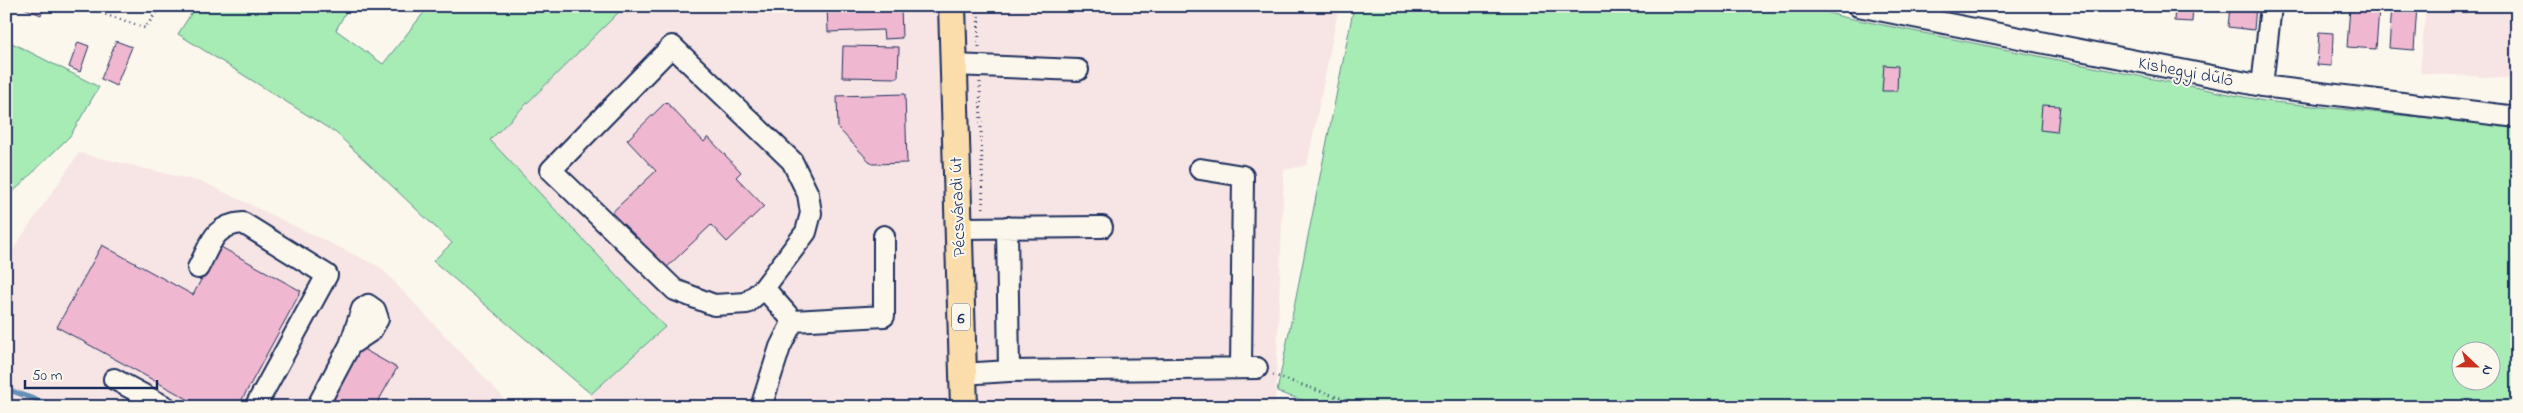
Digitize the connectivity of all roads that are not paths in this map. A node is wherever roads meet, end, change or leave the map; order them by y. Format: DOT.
graph roads {
  1 [pos="952,6"];
  2 [pos="1858,6"];
  3 [pos="2271,6"];
  4 [pos="953,65"];
  5 [pos="1078,70"];
  6 [pos="2262,86"];
  7 [pos="2517,117"];
  8 [pos="1200,169"];
  9 [pos="1007,227"];
  10 [pos="1102,227"];
  11 [pos="971,228"];
  12 [pos="884,236"];
  13 [pos="198,268"];
  14 [pos="764,288"];
  15 [pos="793,321"];
  16 [pos="350,345"];
  17 [pos="1009,371"];
  18 [pos="962,374"];
  19 [pos="114,379"];
  20 [pos="166,407"];
  21 [pos="255,407"];
  22 [pos="317,407"];
  23 [pos="761,407"];
  24 [pos="964,407"];
  1 -- 4 [label="main road, Pécsváradi út / 6"];
  2 -- 6 [label="street, Kishegyi dűlő"];
  3 -- 6 [label="street"];
  4 -- 5 [label="street"];
  4 -- 11 [label="main road, Pécsváradi út / 6"];
  6 -- 7 [label="street, Kishegyi dűlő"];
  8 -- 17 [label="street"];
  9 -- 10 [label="street"];
  9 -- 11 [label="street"];
  9 -- 17 [label="street"];
  11 -- 18 [label="main road, Pécsváradi út / 6"];
  12 -- 15 [label="street"];
  13 -- 21 [label="street"];
  14 -- 14 [label="street"];
  14 -- 15 [label="street"];
  15 -- 23 [label="street"];
  16 -- 22 [label="street"];
  17 -- 18 [label="street"];
  18 -- 24 [label="main road, Pécsváradi út / 6"];
  19 -- 20 [label="street"];
}
